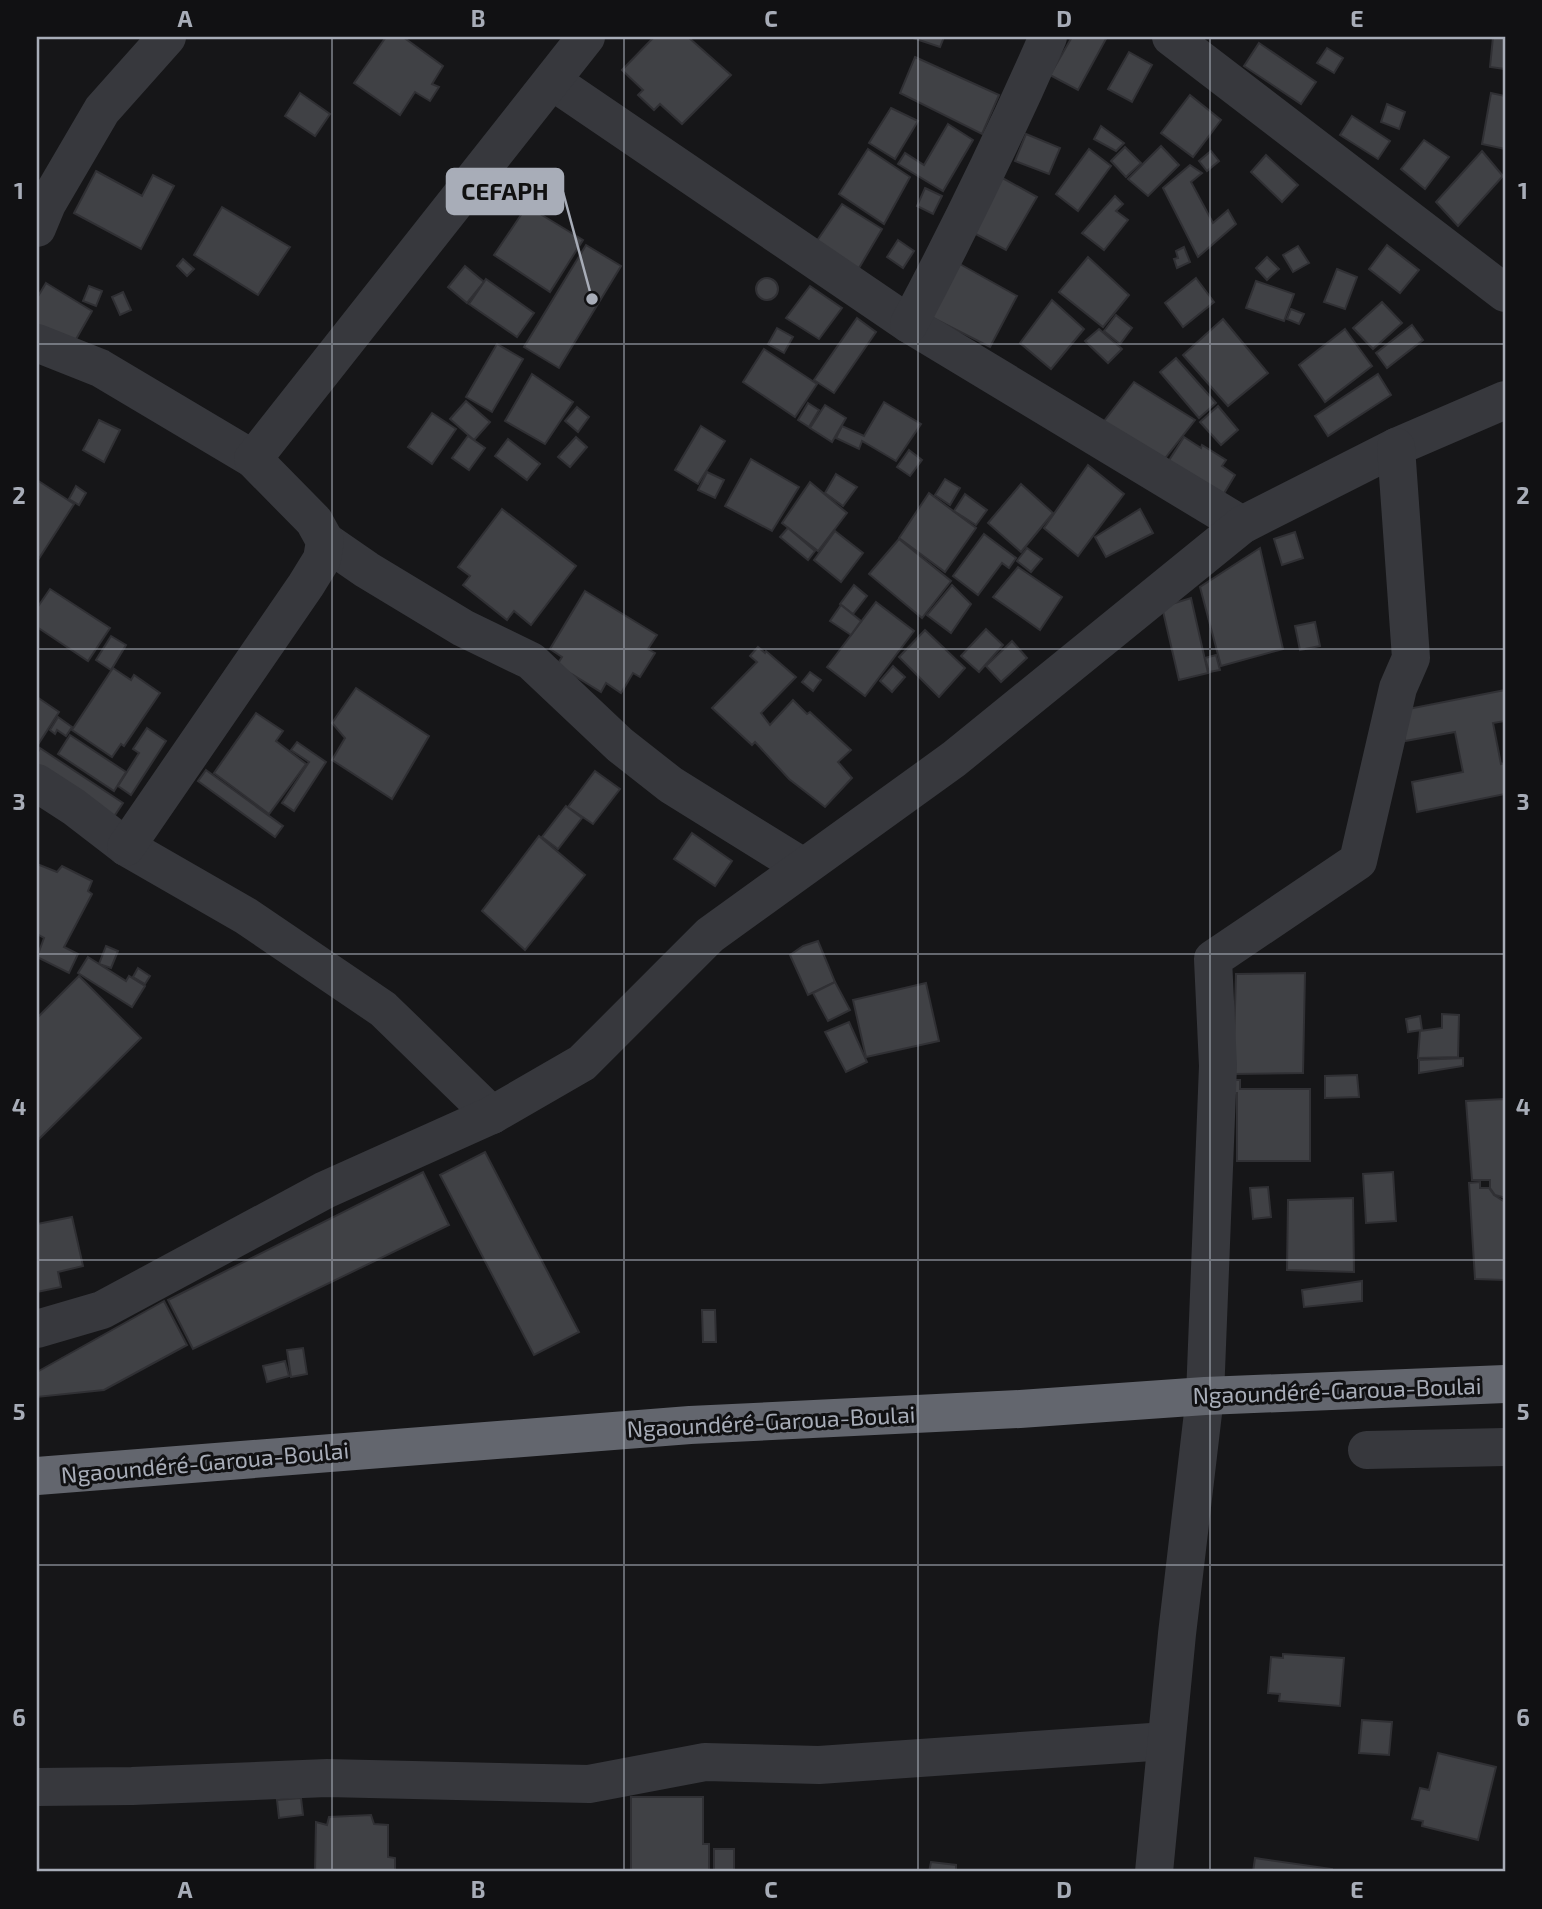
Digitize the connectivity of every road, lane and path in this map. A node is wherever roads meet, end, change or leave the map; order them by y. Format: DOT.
graph roads {
  1 [pos="167,37"];
  2 [pos="586,37"];
  3 [pos="1048,37"];
  4 [pos="1171,37"];
  5 [pos="552,81"];
  6 [pos="37,228"];
  7 [pos="1505,293"];
  8 [pos="909,324"];
  9 [pos="37,343"];
  10 [pos="1505,400"];
  11 [pos="1395,447"];
  12 [pos="253,459"];
  13 [pos="1242,525"];
  14 [pos="325,541"];
  15 [pos="37,783"];
  16 [pos="126,847"];
  17 [pos="803,867"];
  18 [pos="492,1115"];
  19 [pos="37,1329"];
  20 [pos="1505,1384"];
  21 [pos="1205,1396"];
  22 [pos="1505,1447"];
  23 [pos="1367,1450"];
  24 [pos="37,1476"];
  25 [pos="1166,1741"];
  26 [pos="37,1787"];
  27 [pos="1154,1872"];
  1 -- 6 [label="street"];
  2 -- 5 [label="street"];
  3 -- 8 [label="street"];
  4 -- 7 [label="street"];
  5 -- 8 [label="street"];
  5 -- 12 [label="street"];
  8 -- 13 [label="street"];
  9 -- 12 [label="street"];
  10 -- 11 [label="street"];
  11 -- 13 [label="street"];
  11 -- 21 [label="street"];
  12 -- 14 [label="street"];
  13 -- 17 [label="street"];
  14 -- 16 [label="street"];
  14 -- 17 [label="street"];
  15 -- 16 [label="street"];
  16 -- 18 [label="street"];
  17 -- 18 [label="street"];
  18 -- 19 [label="street"];
  20 -- 21 [label="highway, Ngaoundéré-Garoua-Boulai"];
  21 -- 24 [label="highway, Ngaoundéré-Garoua-Boulai"];
  21 -- 25 [label="street"];
  22 -- 23 [label="street"];
  25 -- 26 [label="street"];
  25 -- 27 [label="street"];
}
